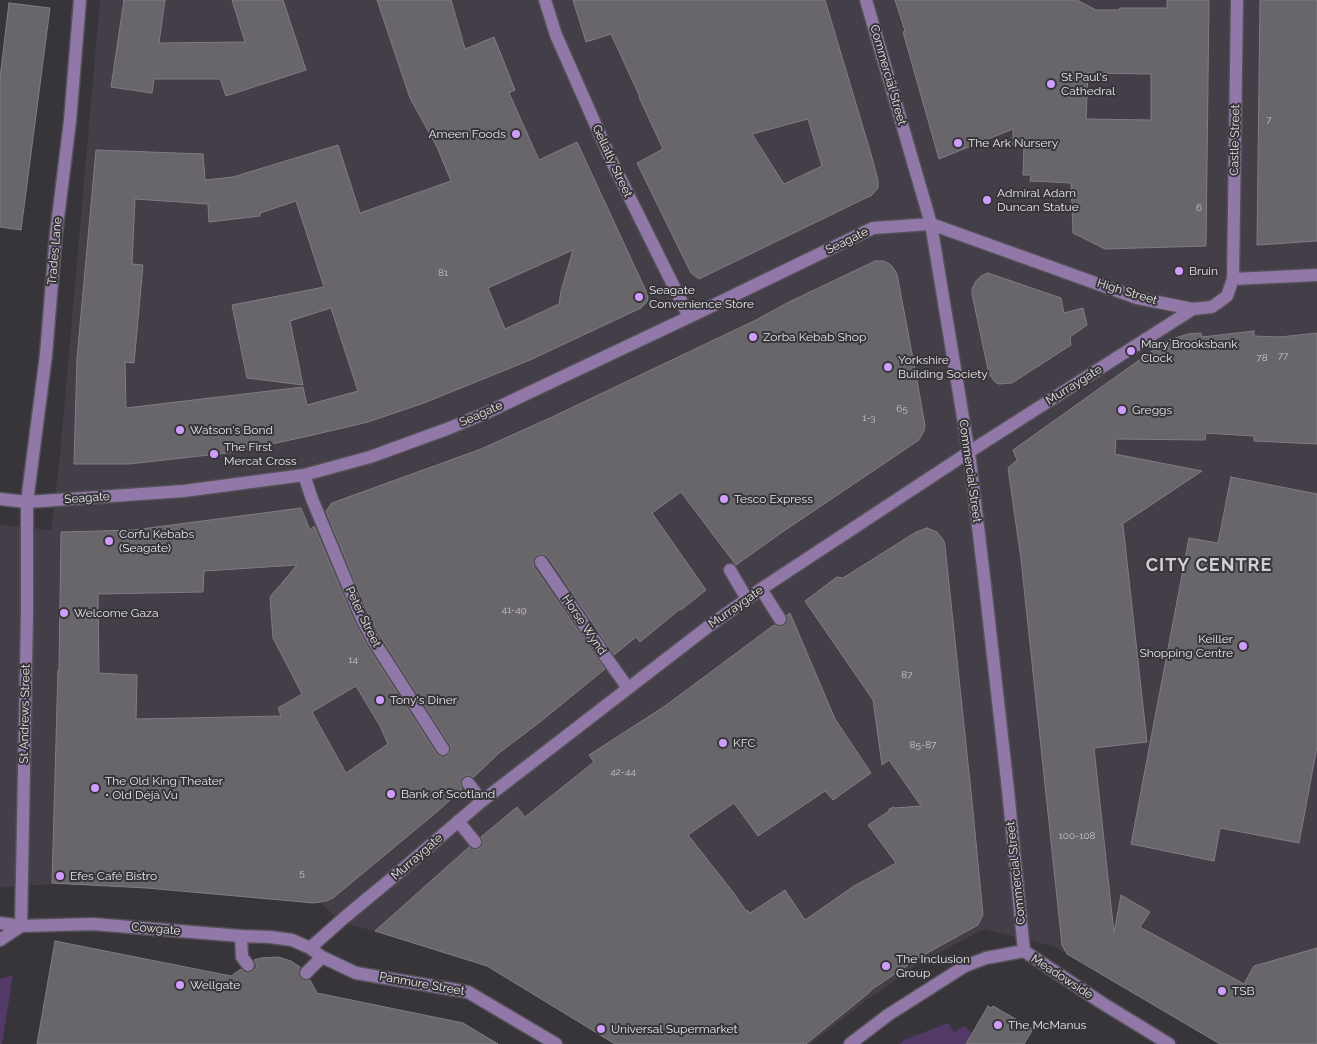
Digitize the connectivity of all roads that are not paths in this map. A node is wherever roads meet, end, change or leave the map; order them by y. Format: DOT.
graph roads {
  1 [pos="80,0"];
  2 [pos="546,0"];
  3 [pos="866,0"];
  4 [pos="1237,0"];
  5 [pos="931,224"];
  6 [pos="1317,275"];
  7 [pos="1233,279"];
  8 [pos="1193,309"];
  9 [pos="689,317"];
  10 [pos="969,452"];
  11 [pos="304,475"];
  12 [pos="0,499"];
  13 [pos="27,502"];
  14 [pos="541,562"];
  15 [pos="730,570"];
  16 [pos="760,589"];
  17 [pos="747,599"];
  18 [pos="780,619"];
  19 [pos="628,688"];
  20 [pos="443,749"];
  21 [pos="468,783"];
  22 [pos="482,801"];
  23 [pos="458,821"];
  24 [pos="475,842"];
  25 [pos="0,923"];
  26 [pos="21,926"];
  27 [pos="240,936"];
  28 [pos="0,940"];
  29 [pos="310,948"];
  30 [pos="1024,951"];
  31 [pos="322,957"];
  32 [pos="248,965"];
  33 [pos="306,973"];
  34 [pos="556,1044"];
  35 [pos="850,1044"];
  36 [pos="1168,1044"];
  1 -- 13 [label="street, Trades Lane"];
  2 -- 9 [label="street, Gellatly Street"];
  3 -- 5 [label="street, Commercial Street"];
  4 -- 7 [label="street, Castle Street"];
  5 -- 8 [label="street, High Street"];
  5 -- 9 [label="street, Seagate"];
  5 -- 10 [label="street, Commercial Street"];
  6 -- 7 [label="street"];
  7 -- 8 [label="street, High Street"];
  8 -- 10 [label="street, Murraygate"];
  9 -- 11 [label="street, Seagate"];
  10 -- 16 [label="street, Murraygate"];
  10 -- 30 [label="street, Commercial Street"];
  11 -- 13 [label="street, Seagate"];
  11 -- 20 [label="street, Peter Street"];
  12 -- 13 [label="street, Seagate"];
  13 -- 26 [label="street, St Andrews Street"];
  14 -- 19 [label="street, Horse Wynd"];
  15 -- 17 [label="street"];
  16 -- 17 [label="street, Murraygate"];
  16 -- 18 [label="street"];
  17 -- 19 [label="street, Murraygate"];
  19 -- 22 [label="street, Murraygate"];
  21 -- 22 [label="street"];
  22 -- 23 [label="street, Murraygate"];
  23 -- 24 [label="street"];
  23 -- 29 [label="street, Murraygate"];
  25 -- 26 [label="street, Cowgate"];
  26 -- 27 [label="street, Cowgate"];
  26 -- 28 [label="street"];
  27 -- 29 [label="street, Cowgate"];
  27 -- 32 [label="street"];
  29 -- 31 [label="street, Panmure Street"];
  30 -- 35 [label="street, Meadowside"];
  30 -- 36 [label="street, Meadowside"];
  31 -- 33 [label="street"];
  31 -- 34 [label="street, Panmure Street"];
}
